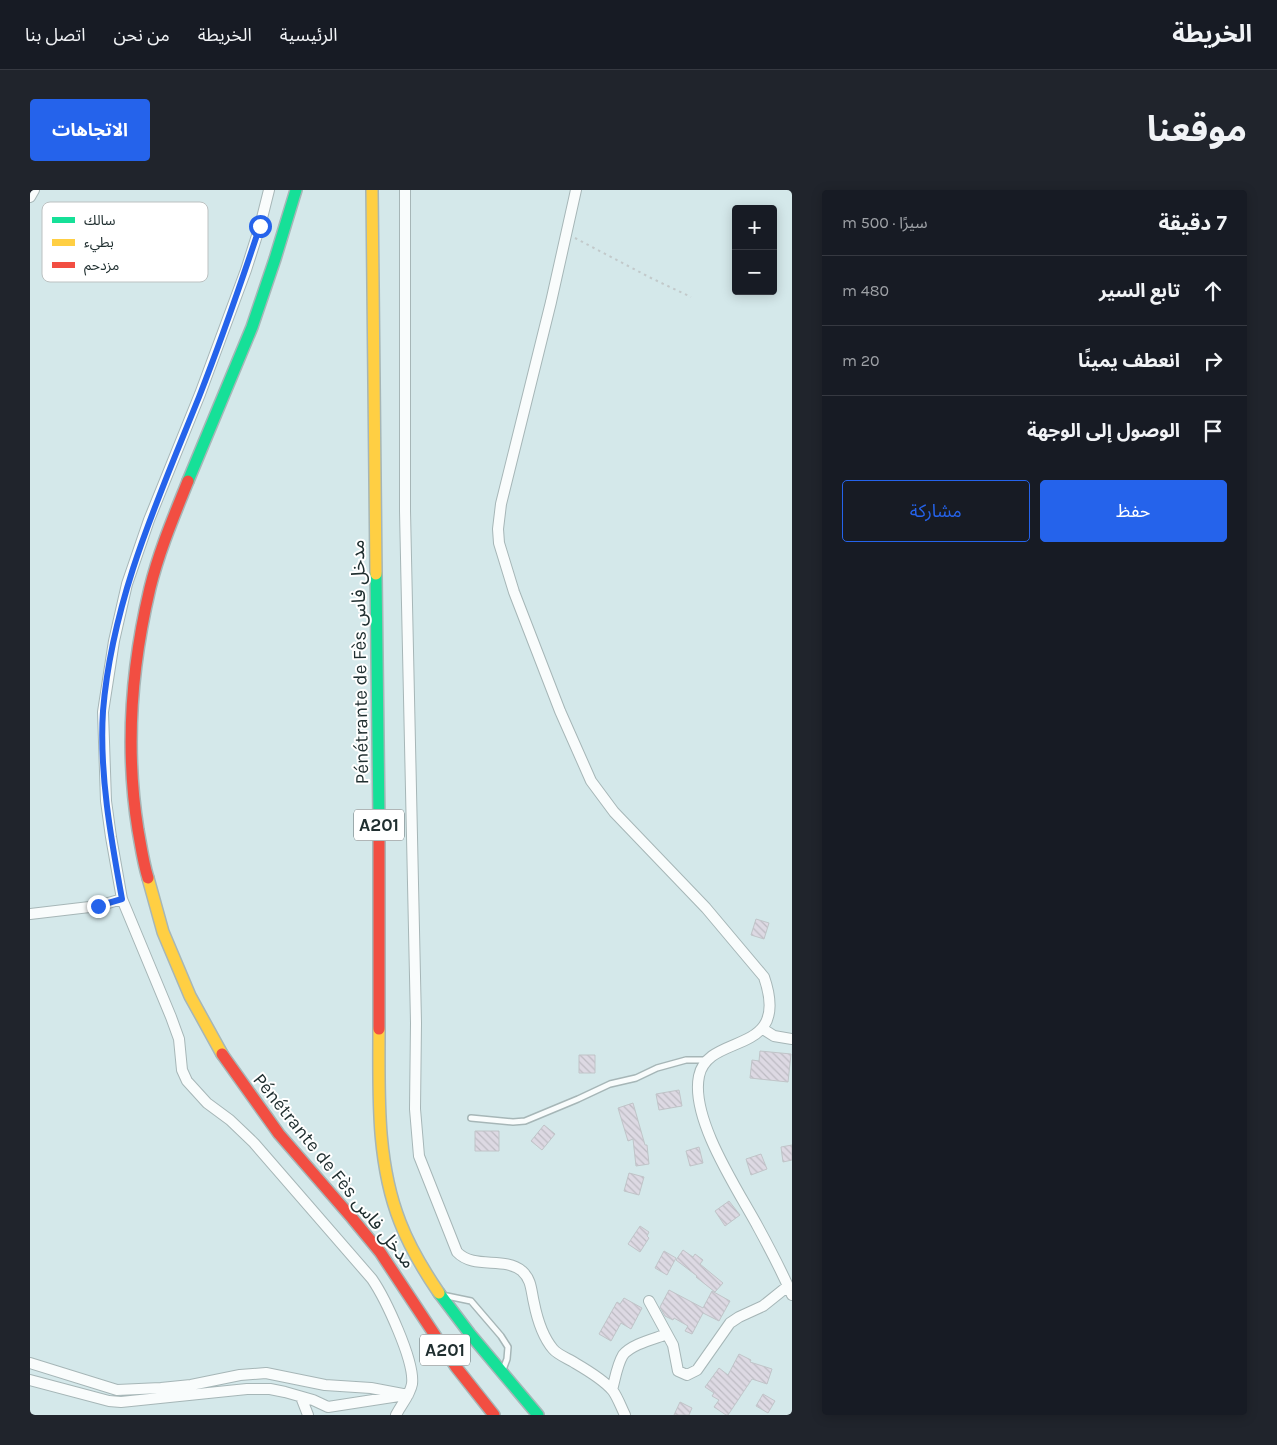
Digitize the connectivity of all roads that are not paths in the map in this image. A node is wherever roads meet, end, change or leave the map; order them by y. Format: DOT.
graph roads {
  1 [pos="34,190"];
  2 [pos="269,190"];
  3 [pos="296,190"];
  4 [pos="372,190"];
  5 [pos="405,190"];
  6 [pos="576,190"];
  7 [pos="30,197"];
  8 [pos="122,899"];
  9 [pos="30,914"];
  10 [pos="763,1029"];
  11 [pos="792,1039"];
  12 [pos="708,1060"];
  13 [pos="471,1118"];
  14 [pos="790,1291"];
  15 [pos="440,1294"];
  16 [pos="649,1301"];
  17 [pos="667,1334"];
  18 [pos="30,1363"];
  19 [pos="502,1372"];
  20 [pos="30,1380"];
  21 [pos="612,1390"];
  22 [pos="408,1395"];
  23 [pos="301,1397"];
  24 [pos="330,1411"];
  25 [pos="308,1415"];
  26 [pos="396,1415"];
  27 [pos="494,1415"];
  28 [pos="538,1415"];
  29 [pos="624,1415"];
  1 -- 7 [label="street"];
  2 -- 8 [label="street"];
  3 -- 27 [label="highway, Pénétrante de Fès مدخل فاس / A201"];
  4 -- 15 [label="highway, Pénétrante de Fès مدخل فاس / A201"];
  5 -- 21 [label="street"];
  6 -- 10 [label="street"];
  8 -- 9 [label="street"];
  8 -- 22 [label="street"];
  10 -- 11 [label="street"];
  10 -- 12 [label="street"];
  12 -- 13 [label="lane"];
  12 -- 14 [label="street"];
  14 -- 17 [label="street"];
  15 -- 19 [label="highway, Pénétrante de Fès مدخل فاس / A201"];
  15 -- 19 [label="lane"];
  16 -- 17 [label="street"];
  17 -- 21 [label="street"];
  18 -- 22 [label="street"];
  19 -- 28 [label="highway, Pénétrante de Fès مدخل فاس / A201"];
  20 -- 23 [label="street"];
  21 -- 29 [label="street"];
  22 -- 24 [label="street"];
  22 -- 26 [label="street"];
  23 -- 24 [label="street"];
  23 -- 25 [label="street"];
}
